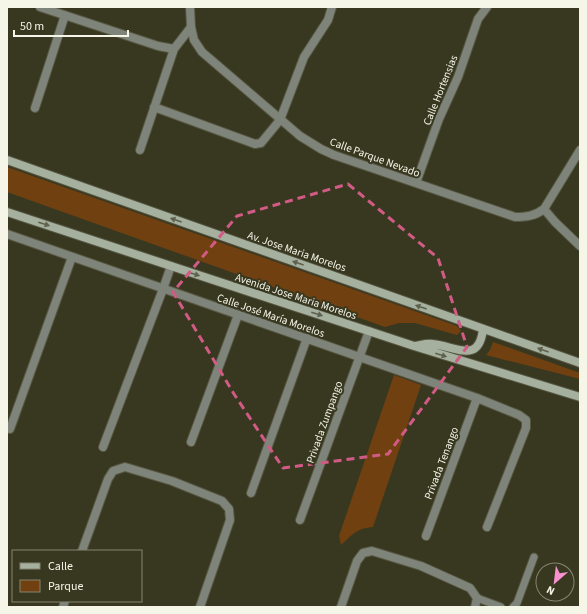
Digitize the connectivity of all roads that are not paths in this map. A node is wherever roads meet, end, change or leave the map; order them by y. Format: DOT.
graph roads {
  1 [pos="40,7"];
  2 [pos="190,7"];
  3 [pos="332,7"];
  4 [pos="488,7"];
  5 [pos="64,16"];
  6 [pos="192,27"];
  7 [pos="174,49"];
  8 [pos="154,106"];
  9 [pos="35,108"];
  10 [pos="280,120"];
  11 [pos="140,150"];
  12 [pos="580,150"];
  13 [pos="7,160"];
  14 [pos="416,183"];
  15 [pos="544,209"];
  16 [pos="7,212"];
  17 [pos="7,234"];
  18 [pos="580,246"];
  19 [pos="72,257"];
  20 [pos="171,266"];
  21 [pos="163,289"];
  22 [pos="238,315"];
  23 [pos="483,329"];
  24 [pos="369,332"];
  25 [pos="307,338"];
  26 [pos="414,346"];
  27 [pos="359,357"];
  28 [pos="580,363"];
  29 [pos="580,397"];
  30 [pos="477,398"];
  31 [pos="10,429"];
  32 [pos="192,442"];
  33 [pos="103,447"];
  34 [pos="250,493"];
  35 [pos="300,520"];
  36 [pos="487,527"];
  37 [pos="426,536"];
  38 [pos="82,550"];
  39 [pos="534,557"];
  40 [pos="476,598"];
  41 [pos="200,607"];
  42 [pos="341,607"];
  43 [pos="475,607"];
  44 [pos="500,607"];
  45 [pos="513,607"];
  1 -- 5 [label="street"];
  2 -- 6 [label="street, Calle Parque Nevado"];
  3 -- 10 [label="street"];
  4 -- 14 [label="street, Calle Hortensias"];
  5 -- 7 [label="street"];
  5 -- 9 [label="street"];
  6 -- 7 [label="street"];
  6 -- 10 [label="street, Calle Parque Nevado"];
  7 -- 8 [label="street"];
  8 -- 10 [label="street"];
  8 -- 11 [label="street"];
  10 -- 14 [label="street, Calle Parque Nevado"];
  12 -- 15 [label="street"];
  23 -- 13 [label="main road, Av. Jose Maria Morelos, one-way"];
  14 -- 15 [label="street, Calle Parque Nevado"];
  15 -- 18 [label="street"];
  16 -- 20 [label="main road, Avenida Jose Maria Morelos, one-way"];
  17 -- 19 [label="street, Calle José María Morelos"];
  19 -- 21 [label="street, Calle José María Morelos"];
  19 -- 31 [label="street"];
  20 -- 21 [label="street"];
  20 -- 24 [label="main road, Avenida Jose Maria Morelos, one-way"];
  21 -- 22 [label="street, Calle José María Morelos"];
  21 -- 33 [label="street"];
  22 -- 25 [label="street, Calle José María Morelos"];
  22 -- 32 [label="street"];
  23 -- 26 [label="main road"];
  28 -- 23 [label="main road, Av. Jose Maria Morelos, one-way"];
  24 -- 26 [label="main road, Avenida Jose Maria Morelos"];
  24 -- 27 [label="street, Privada Zumpango"];
  25 -- 27 [label="street, Calle José María Morelos"];
  25 -- 34 [label="street"];
  26 -- 29 [label="main road, Avenida Jose Maria Morelos, one-way"];
  27 -- 30 [label="street, Calle José María Morelos"];
  27 -- 35 [label="street, Privada Zumpango"];
  30 -- 36 [label="street, Calle José María Morelos"];
  30 -- 37 [label="street, Privada Tenango"];
  38 -- 41 [label="street"];
  39 -- 45 [label="lane"];
  40 -- 42 [label="street"];
  40 -- 43 [label="street"];
  40 -- 44 [label="lane"];
}
